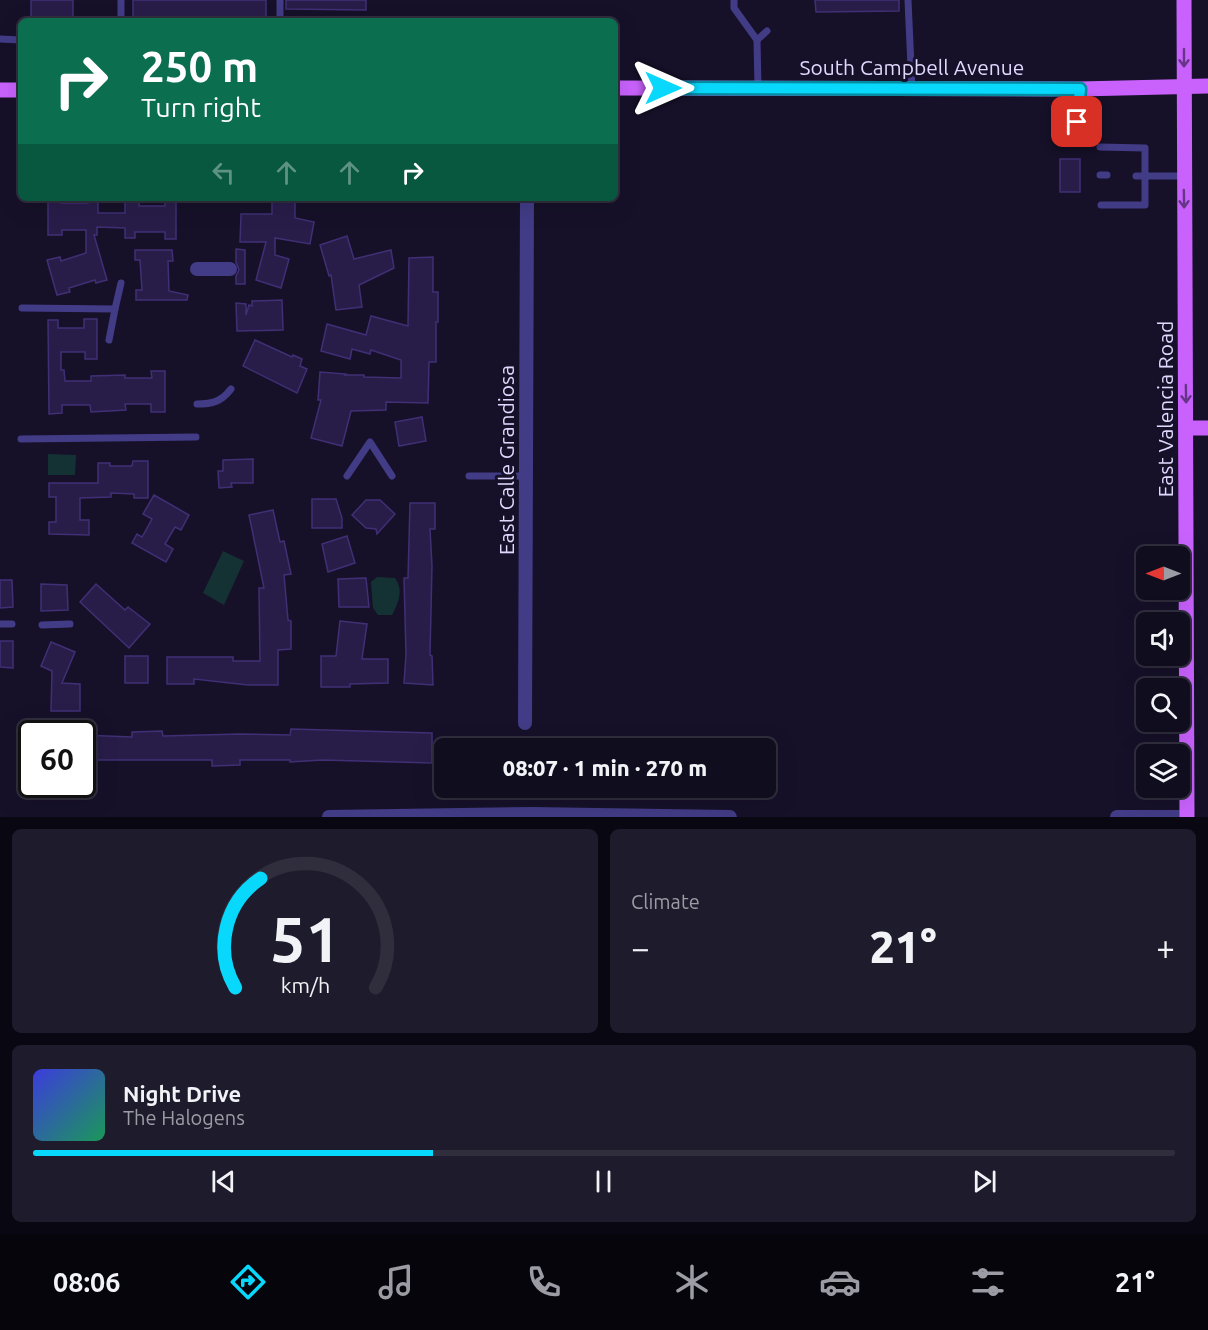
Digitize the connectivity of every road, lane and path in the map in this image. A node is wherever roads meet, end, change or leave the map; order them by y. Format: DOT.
graph roads {
  1 [pos="121,0"];
  2 [pos="280,0"];
  3 [pos="734,0"];
  4 [pos="908,0"];
  5 [pos="1184,0"];
  6 [pos="121,18"];
  7 [pos="280,18"];
  8 [pos="767,31"];
  9 [pos="0,39"];
  10 [pos="18,40"];
  11 [pos="757,40"];
  12 [pos="1208,87"];
  13 [pos="618,88"];
  14 [pos="758,88"];
  15 [pos="1184,88"];
  16 [pos="912,89"];
  17 [pos="1080,89"];
  18 [pos="0,90"];
  19 [pos="18,90"];
  20 [pos="1077,135"];
  21 [pos="1100,147"];
  22 [pos="1136,176"];
  23 [pos="1145,176"];
  24 [pos="1184,176"];
  25 [pos="527,201"];
  26 [pos="1101,205"];
  27 [pos="197,269"];
  28 [pos="230,269"];
  29 [pos="121,283"];
  30 [pos="22,308"];
  31 [pos="115,309"];
  32 [pos="109,340"];
  33 [pos="231,389"];
  34 [pos="197,404"];
  35 [pos="1186,428"];
  36 [pos="1208,428"];
  37 [pos="196,437"];
  38 [pos="21,439"];
  39 [pos="347,476"];
  40 [pos="392,476"];
  41 [pos="469,476"];
  42 [pos="527,476"];
  43 [pos="0,624"];
  44 [pos="12,624"];
  45 [pos="70,624"];
  46 [pos="42,625"];
  47 [pos="525,723"];
  48 [pos="533,816"];
  49 [pos="611,816"];
  50 [pos="329,817"];
  51 [pos="691,817"];
  52 [pos="730,817"];
  53 [pos="1117,817"];
  54 [pos="1187,817"];
  1 -- 6 [label="lane"];
  2 -- 7 [label="lane"];
  3 -- 11 [label="lane"];
  4 -- 16 [label="lane"];
  5 -- 15 [label="main road, East Valencia Road, one-way"];
  8 -- 11 [label="lane"];
  9 -- 10 [label="lane"];
  11 -- 14 [label="lane"];
  12 -- 15 [label="main road, South Campbell Avenue"];
  13 -- 14 [label="main road, South Campbell Avenue"];
  14 -- 16 [label="main road, South Campbell Avenue"];
  15 -- 17 [label="main road, South Campbell Avenue"];
  15 -- 24 [label="main road, East Valencia Road"];
  16 -- 17 [label="main road, South Campbell Avenue"];
  17 -- 20 [label="lane"];
  18 -- 19 [label="main road"];
  21 -- 23 [label="lane"];
  22 -- 23 [label="lane"];
  23 -- 24 [label="lane"];
  23 -- 26 [label="lane"];
  24 -- 35 [label="main road, East Valencia Road, one-way"];
  25 -- 42 [label="street, East Calle Grandiosa"];
  27 -- 28 [label="street"];
  29 -- 31 [label="lane"];
  30 -- 31 [label="lane"];
  31 -- 32 [label="lane"];
  33 -- 34 [label="lane"];
  35 -- 36 [label="main road"];
  35 -- 54 [label="main road, East Valencia Road"];
  37 -- 38 [label="lane"];
  39 -- 40 [label="lane"];
  41 -- 42 [label="lane"];
  42 -- 47 [label="street, East Calle Grandiosa"];
  43 -- 44 [label="lane"];
  45 -- 46 [label="lane"];
  48 -- 49 [label="street"];
  48 -- 50 [label="street"];
  49 -- 51 [label="street"];
  51 -- 52 [label="street"];
  53 -- 54 [label="street"];
}
